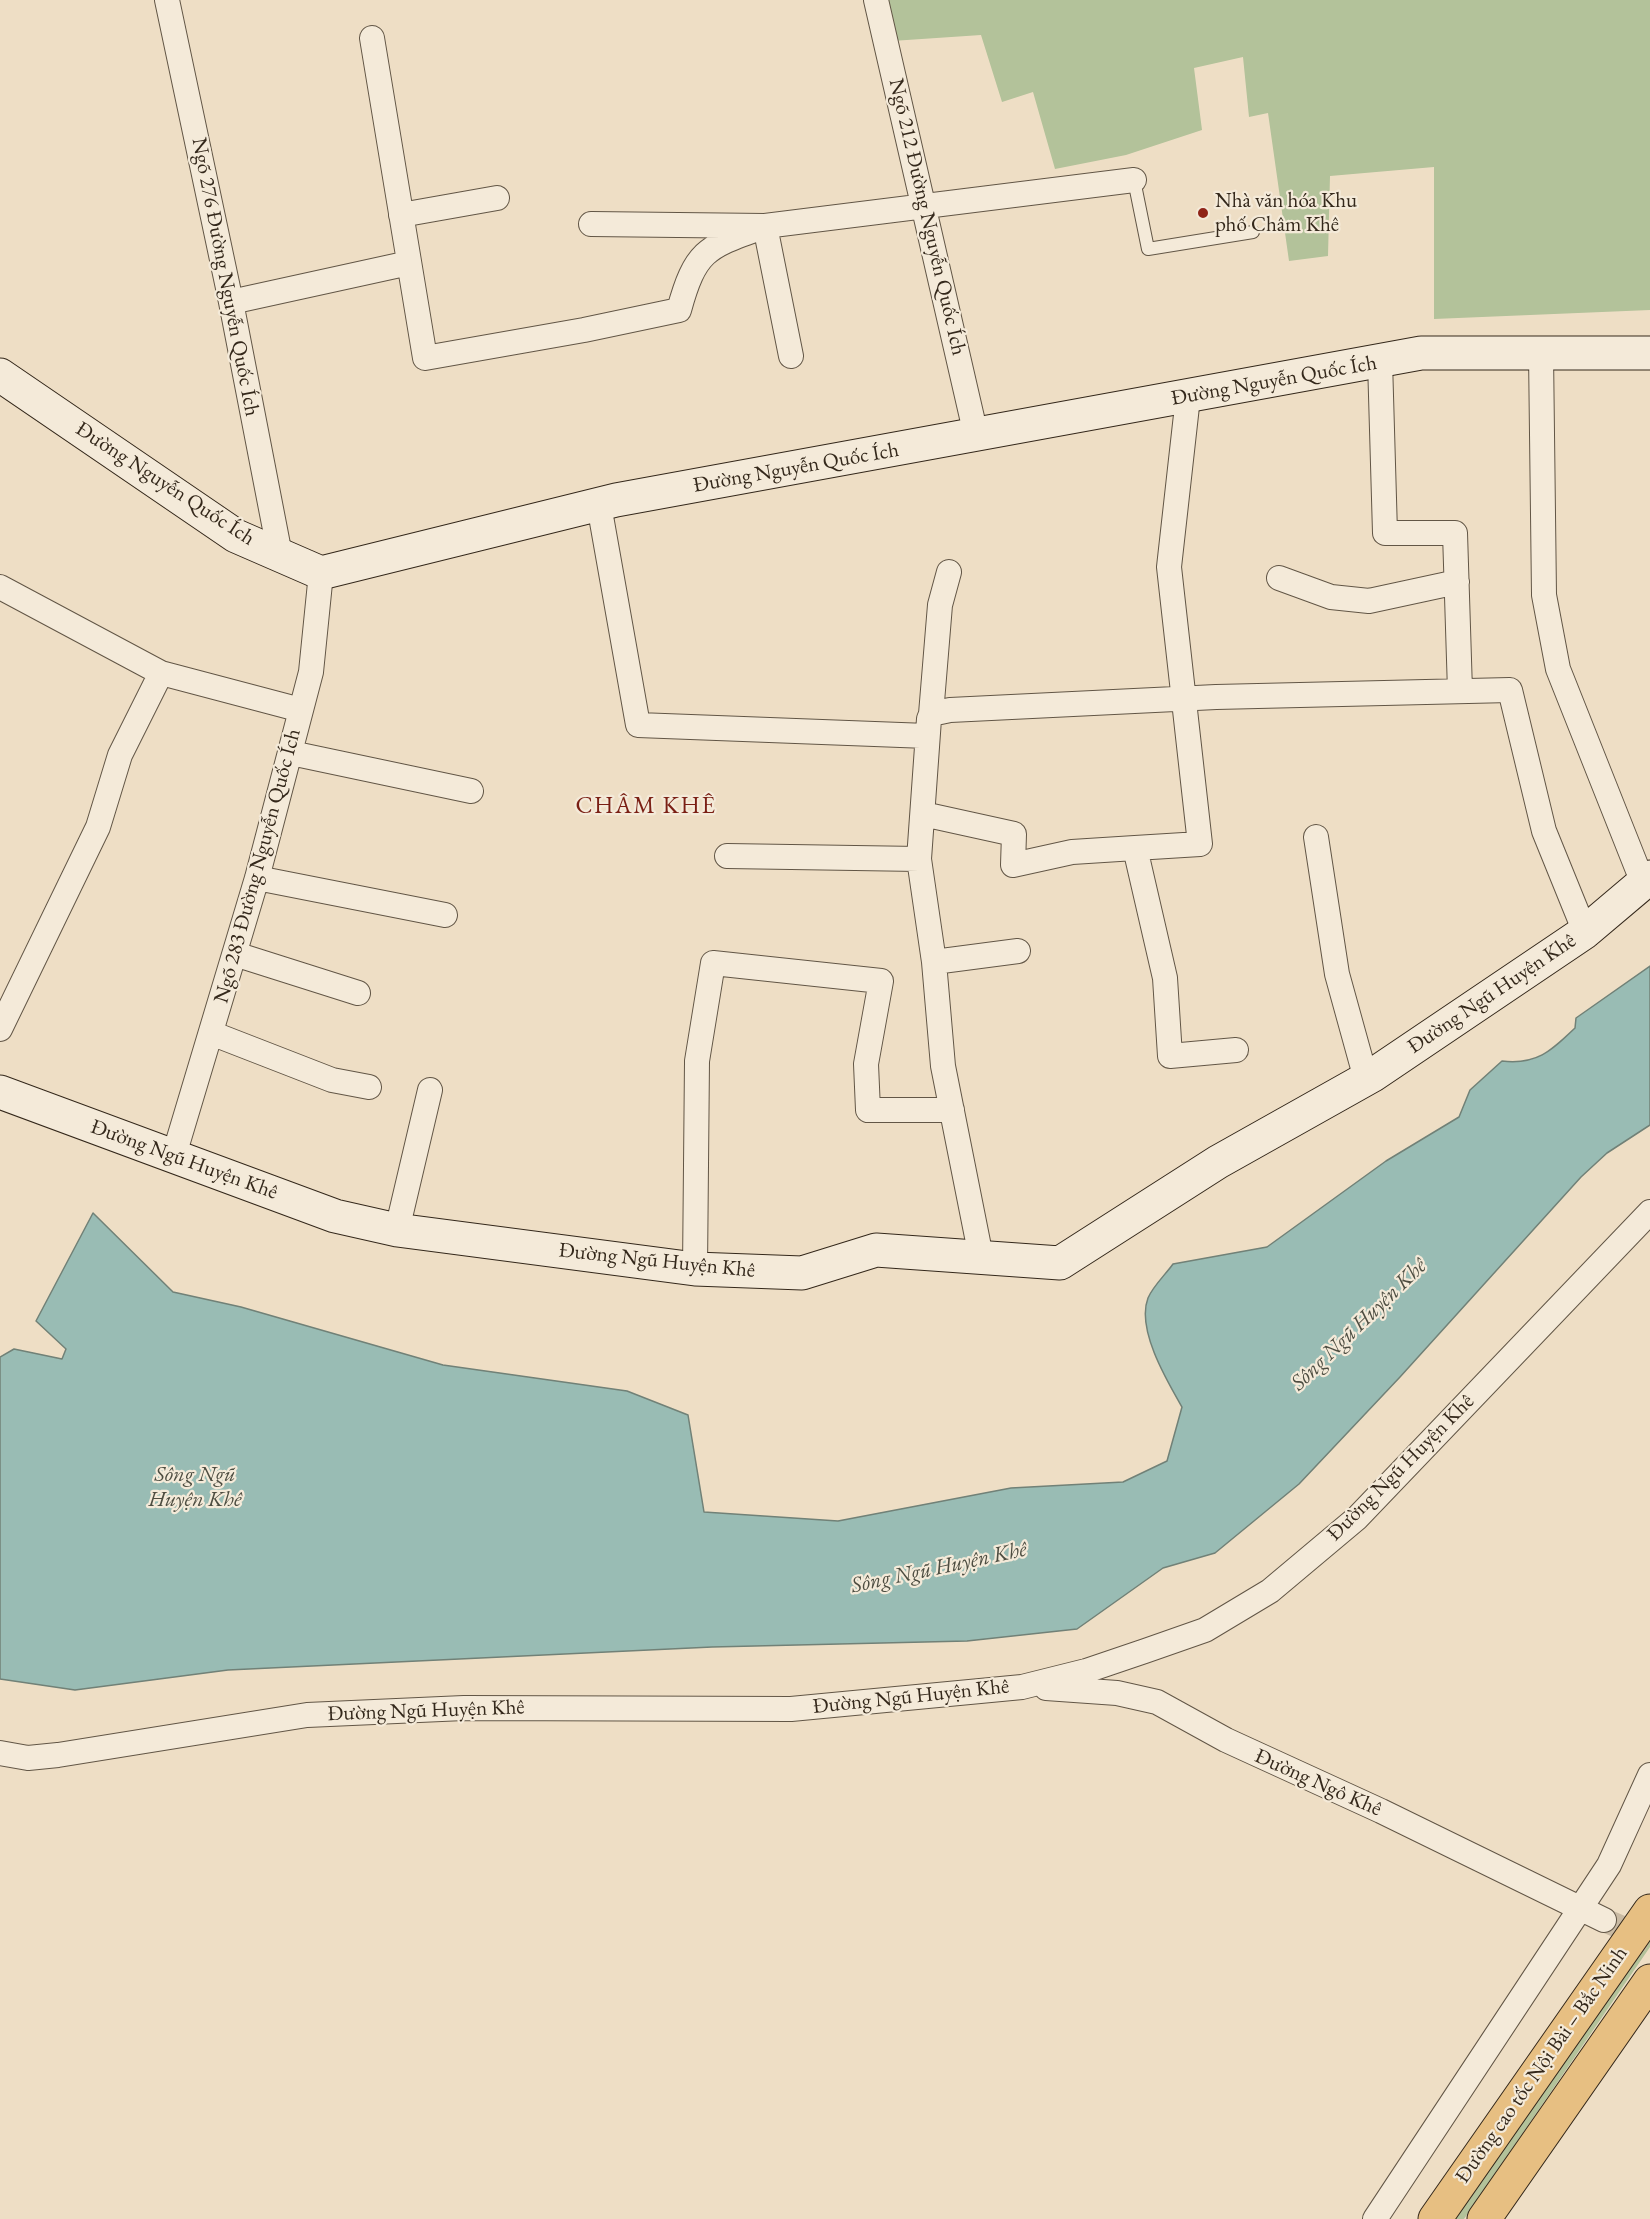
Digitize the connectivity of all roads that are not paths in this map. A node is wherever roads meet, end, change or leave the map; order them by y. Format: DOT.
graph roads {
  1 [pos="166,0"];
  2 [pos="876,0"];
  3 [pos="372,38"];
  4 [pos="1134,180"];
  5 [pos="497,198"];
  6 [pos="925,208"];
  7 [pos="401,215"];
  8 [pos="591,224"];
  9 [pos="765,226"];
  10 [pos="1253,232"];
  11 [pos="409,263"];
  12 [pos="231,302"];
  13 [pos="1650,352"];
  14 [pos="1540,353"];
  15 [pos="791,356"];
  16 [pos="1380,361"];
  17 [pos="0,375"];
  18 [pos="1188,396"];
  19 [pos="976,435"];
  20 [pos="599,505"];
  21 [pos="280,555"];
  22 [pos="949,572"];
  23 [pos="321,573"];
  24 [pos="1280,578"];
  25 [pos="1456,582"];
  26 [pos="0,587"];
  27 [pos="160,673"];
  28 [pos="1460,691"];
  29 [pos="1184,699"];
  30 [pos="301,710"];
  31 [pos="929,725"];
  32 [pos="291,753"];
  33 [pos="471,790"];
  34 [pos="923,814"];
  35 [pos="1316,837"];
  36 [pos="1136,848"];
  37 [pos="727,856"];
  38 [pos="919,859"];
  39 [pos="257,878"];
  40 [pos="1646,880"];
  41 [pos="445,915"];
  42 [pos="1585,932"];
  43 [pos="1018,951"];
  44 [pos="235,954"];
  45 [pos="934,962"];
  46 [pos="358,993"];
  47 [pos="0,1029"];
  48 [pos="211,1033"];
  49 [pos="1236,1050"];
  50 [pos="1366,1079"];
  51 [pos="369,1087"];
  52 [pos="430,1090"];
  53 [pos="0,1092"];
  54 [pos="952,1110"];
  55 [pos="174,1155"];
  56 [pos="1650,1212"];
  57 [pos="397,1230"];
  58 [pos="981,1257"];
  59 [pos="695,1269"];
  60 [pos="1022,1687"];
  61 [pos="0,1754"];
  62 [pos="1650,1775"];
  63 [pos="1582,1908"];
  64 [pos="1650,1911"];
  65 [pos="1604,1920"];
  66 [pos="1650,1981"];
  67 [pos="1375,2219"];
  68 [pos="1435,2219"];
  69 [pos="1484,2219"];
  1 -- 12 [label="street, Ngõ 276 Đường Nguyễn Quốc Ích"];
  2 -- 6 [label="street, Ngõ 212 Đường Nguyễn Quốc Ích"];
  3 -- 7 [label="street"];
  4 -- 6 [label="street"];
  4 -- 10 [label="lane"];
  5 -- 7 [label="street"];
  6 -- 9 [label="street"];
  6 -- 19 [label="street, Ngõ 212 Đường Nguyễn Quốc Ích"];
  7 -- 11 [label="street"];
  8 -- 9 [label="street"];
  9 -- 11 [label="street"];
  9 -- 15 [label="street"];
  11 -- 12 [label="street"];
  12 -- 21 [label="street, Ngõ 276 Đường Nguyễn Quốc Ích"];
  13 -- 14 [label="street, Đường Nguyễn Quốc Ích"];
  14 -- 16 [label="street, Đường Nguyễn Quốc Ích"];
  14 -- 40 [label="street"];
  16 -- 18 [label="street, Đường Nguyễn Quốc Ích"];
  16 -- 25 [label="street"];
  17 -- 21 [label="street, Đường Nguyễn Quốc Ích"];
  18 -- 19 [label="street, Đường Nguyễn Quốc Ích"];
  18 -- 29 [label="street"];
  19 -- 20 [label="street, Đường Nguyễn Quốc Ích"];
  20 -- 23 [label="street, Đường Nguyễn Quốc Ích"];
  20 -- 31 [label="street"];
  21 -- 23 [label="street, Đường Nguyễn Quốc Ích"];
  22 -- 31 [label="street"];
  23 -- 30 [label="street, Ngõ 283 Đường Nguyễn Quốc Ích"];
  24 -- 25 [label="street"];
  25 -- 28 [label="street"];
  26 -- 27 [label="street"];
  27 -- 30 [label="street"];
  27 -- 47 [label="street"];
  28 -- 29 [label="street"];
  28 -- 42 [label="street"];
  29 -- 31 [label="street"];
  29 -- 36 [label="street"];
  30 -- 32 [label="street, Ngõ 283 Đường Nguyễn Quốc Ích"];
  31 -- 34 [label="street"];
  32 -- 33 [label="street"];
  32 -- 39 [label="street, Ngõ 283 Đường Nguyễn Quốc Ích"];
  34 -- 36 [label="street"];
  34 -- 38 [label="street"];
  35 -- 50 [label="street"];
  36 -- 49 [label="street"];
  37 -- 38 [label="street"];
  38 -- 45 [label="street"];
  39 -- 41 [label="street"];
  39 -- 44 [label="street, Ngõ 283 Đường Nguyễn Quốc Ích"];
  40 -- 42 [label="street, Đường Ngũ Huyện Khê"];
  42 -- 50 [label="street, Đường Ngũ Huyện Khê"];
  43 -- 45 [label="street"];
  44 -- 46 [label="street"];
  44 -- 48 [label="street, Ngõ 283 Đường Nguyễn Quốc Ích"];
  45 -- 54 [label="street"];
  48 -- 51 [label="street"];
  48 -- 55 [label="street, Ngõ 283 Đường Nguyễn Quốc Ích"];
  50 -- 58 [label="street, Đường Ngũ Huyện Khê"];
  52 -- 57 [label="street"];
  53 -- 55 [label="street, Đường Ngũ Huyện Khê"];
  54 -- 58 [label="street"];
  54 -- 59 [label="street"];
  55 -- 57 [label="street, Đường Ngũ Huyện Khê"];
  56 -- 60 [label="street, Đường Ngũ Huyện Khê"];
  57 -- 59 [label="street, Đường Ngũ Huyện Khê"];
  58 -- 59 [label="street, Đường Ngũ Huyện Khê"];
  60 -- 61 [label="street, Đường Ngũ Huyện Khê"];
  60 -- 63 [label="street, Đường Ngô Khê"];
  62 -- 63 [label="street"];
  63 -- 65 [label="street, Đường Ngô Khê"];
  63 -- 67 [label="street"];
  64 -- 68 [label="highway, Đường cao tốc Nội Bài – Bắc Ninh"];
  66 -- 69 [label="highway, Đường cao tốc Nội Bài – Bắc Ninh"];
}
